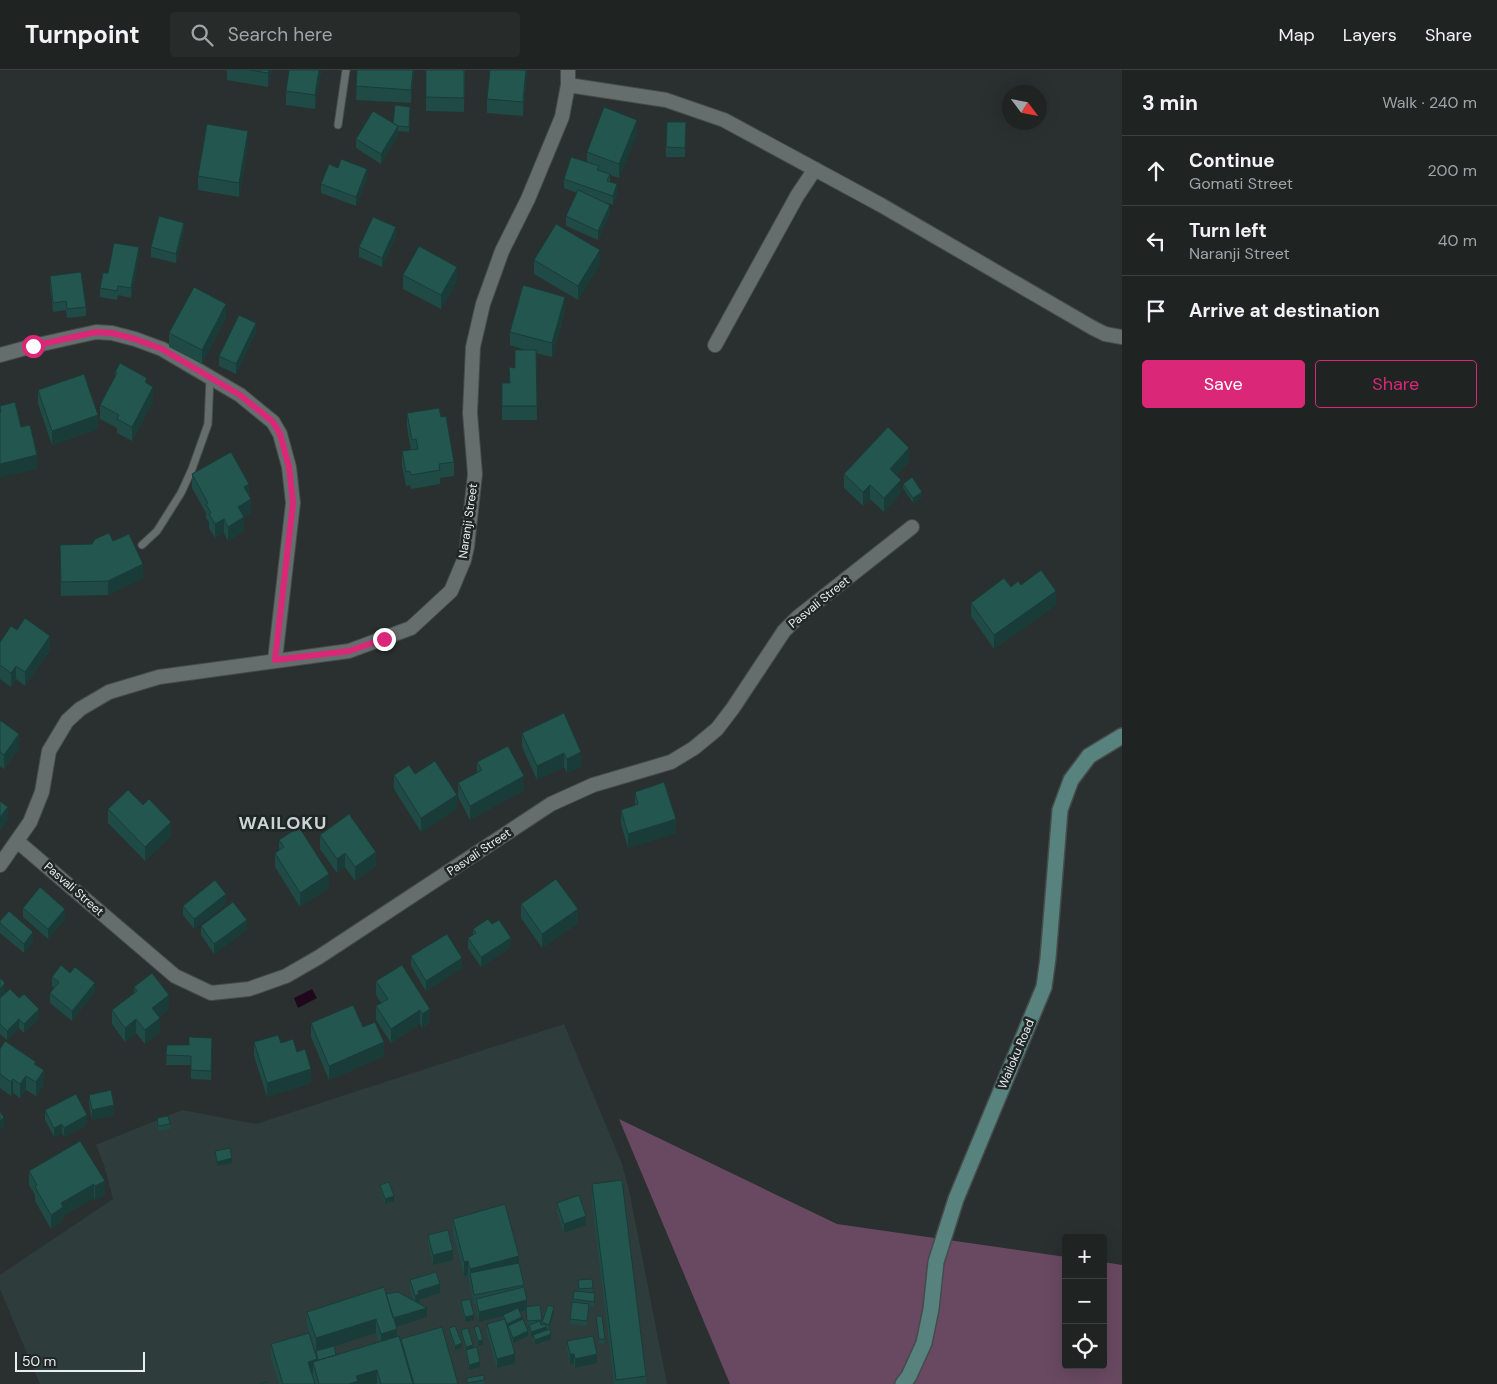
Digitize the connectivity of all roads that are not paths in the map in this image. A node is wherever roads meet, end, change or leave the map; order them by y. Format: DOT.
graph roads {
  1 [pos="346,70"];
  2 [pos="568,70"];
  3 [pos="568,85"];
  4 [pos="338,125"];
  5 [pos="815,168"];
  6 [pos="1122,337"];
  7 [pos="715,345"];
  8 [pos="0,355"];
  9 [pos="210,378"];
  10 [pos="912,527"];
  11 [pos="142,545"];
  12 [pos="275,660"];
  13 [pos="1122,736"];
  14 [pos="17,841"];
  15 [pos="0,865"];
  16 [pos="902,1384"];
  1 -- 4 [label="lane"];
  2 -- 3 [label="street, Naranji Street"];
  3 -- 5 [label="street"];
  3 -- 12 [label="street, Naranji Street"];
  5 -- 6 [label="street"];
  5 -- 7 [label="street"];
  8 -- 9 [label="street"];
  9 -- 11 [label="lane"];
  9 -- 12 [label="street"];
  10 -- 14 [label="street, Pasvali Street"];
  12 -- 14 [label="street, Naranji Street"];
  13 -- 16 [label="street, Wailoku Road"];
  14 -- 15 [label="street, Naranji Street"];
}
